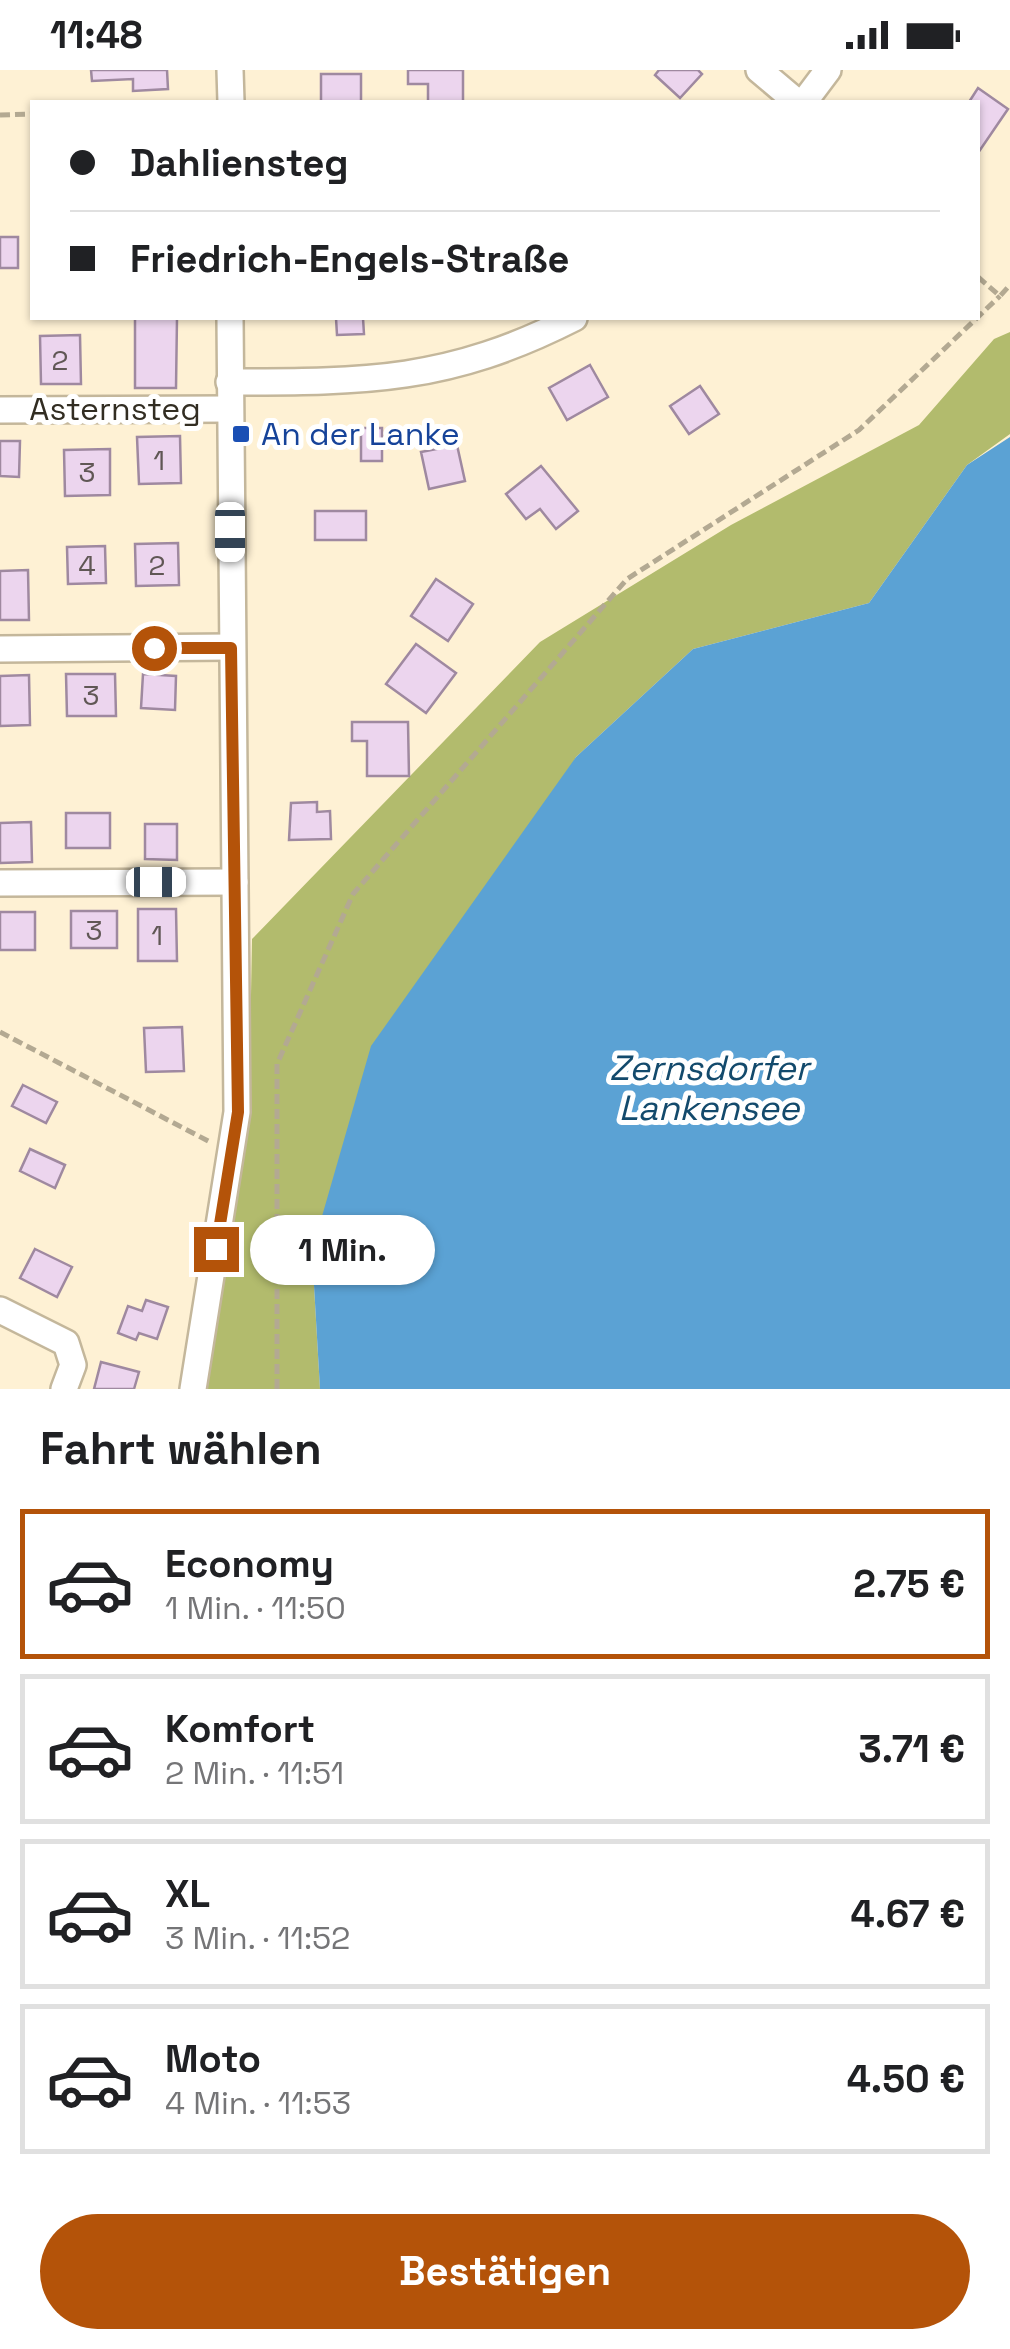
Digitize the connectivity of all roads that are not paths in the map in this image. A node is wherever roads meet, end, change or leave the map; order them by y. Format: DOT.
graph roads {
  1 [pos="230,70"];
  2 [pos="759,70"];
  3 [pos="828,70"];
  4 [pos="231,100"];
  5 [pos="798,100"];
  6 [pos="803,100"];
  7 [pos="230,320"];
  8 [pos="570,320"];
  9 [pos="229,382"];
  10 [pos="229,409"];
  11 [pos="0,410"];
  12 [pos="231,648"];
  13 [pos="0,649"];
  14 [pos="234,882"];
  15 [pos="0,883"];
  16 [pos="0,1310"];
  17 [pos="64,1389"];
  18 [pos="193,1389"];
  1 -- 4 [label="street"];
  2 -- 5 [label="street"];
  3 -- 6 [label="street"];
  7 -- 9 [label="street"];
  8 -- 9 [label="street"];
  9 -- 10 [label="street"];
  10 -- 11 [label="street, Asternsteg"];
  10 -- 12 [label="street"];
  12 -- 13 [label="street"];
  12 -- 14 [label="street"];
  14 -- 15 [label="street"];
  14 -- 18 [label="street"];
  16 -- 17 [label="street"];
}
